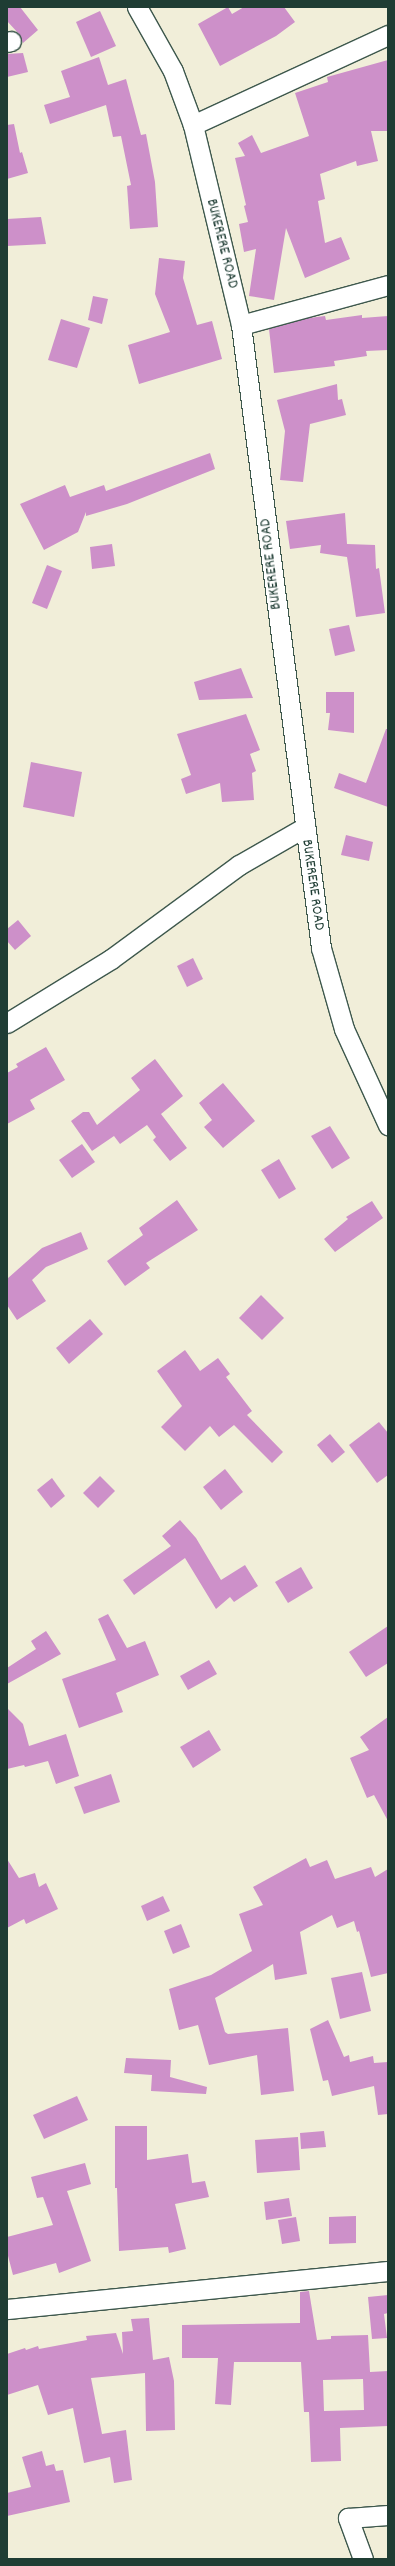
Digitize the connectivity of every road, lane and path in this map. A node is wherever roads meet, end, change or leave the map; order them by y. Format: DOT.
graph roads {
  1 [pos="137,7"];
  2 [pos="388,35"];
  3 [pos="192,125"];
  4 [pos="388,285"];
  5 [pos="241,325"];
  6 [pos="304,827"];
  7 [pos="7,1023"];
  8 [pos="388,1125"];
  9 [pos="388,2271"];
  10 [pos="7,2309"];
  11 [pos="388,2515"];
  12 [pos="363,2559"];
  1 -- 3 [label="street, BUKERERE ROAD"];
  2 -- 3 [label="street"];
  3 -- 5 [label="street, BUKERERE ROAD"];
  4 -- 5 [label="street"];
  5 -- 6 [label="street, BUKERERE ROAD"];
  6 -- 7 [label="street"];
  6 -- 8 [label="street, BUKERERE ROAD"];
  9 -- 10 [label="street"];
  11 -- 12 [label="street"];
}
